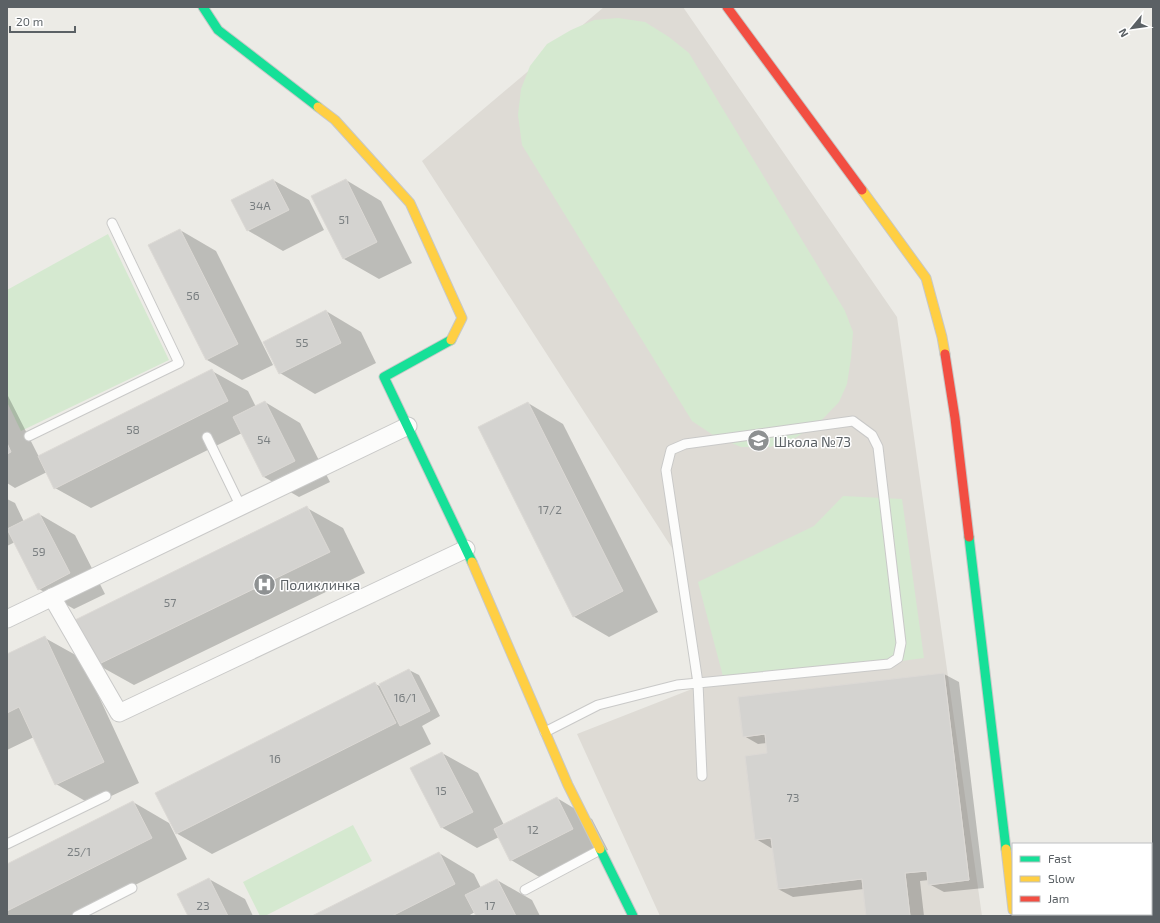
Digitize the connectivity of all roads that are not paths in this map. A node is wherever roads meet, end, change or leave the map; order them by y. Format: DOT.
graph roads {
  1 [pos="203,7"];
  2 [pos="728,7"];
  3 [pos="112,223"];
  4 [pos="408,426"];
  5 [pos="29,436"];
  6 [pos="208,437"];
  7 [pos="241,507"];
  8 [pos="466,549"];
  9 [pos="52,597"];
  10 [pos="7,619"];
  11 [pos="698,683"];
  12 [pos="544,732"];
  13 [pos="702,776"];
  14 [pos="106,796"];
  15 [pos="7,844"];
  16 [pos="600,850"];
  17 [pos="132,888"];
  18 [pos="525,890"];
  19 [pos="1012,902"];
  20 [pos="77,916"];
  21 [pos="632,916"];
  1 -- 4 [label="street"];
  2 -- 19 [label="street"];
  3 -- 5 [label="lane"];
  4 -- 7 [label="street"];
  4 -- 8 [label="street"];
  6 -- 7 [label="lane"];
  7 -- 9 [label="street"];
  8 -- 9 [label="street"];
  8 -- 12 [label="street"];
  9 -- 10 [label="street"];
  11 -- 11 [label="lane"];
  11 -- 12 [label="lane"];
  11 -- 13 [label="lane"];
  12 -- 16 [label="street"];
  14 -- 15 [label="lane"];
  16 -- 18 [label="lane"];
  16 -- 21 [label="street"];
  17 -- 20 [label="lane"];
}
